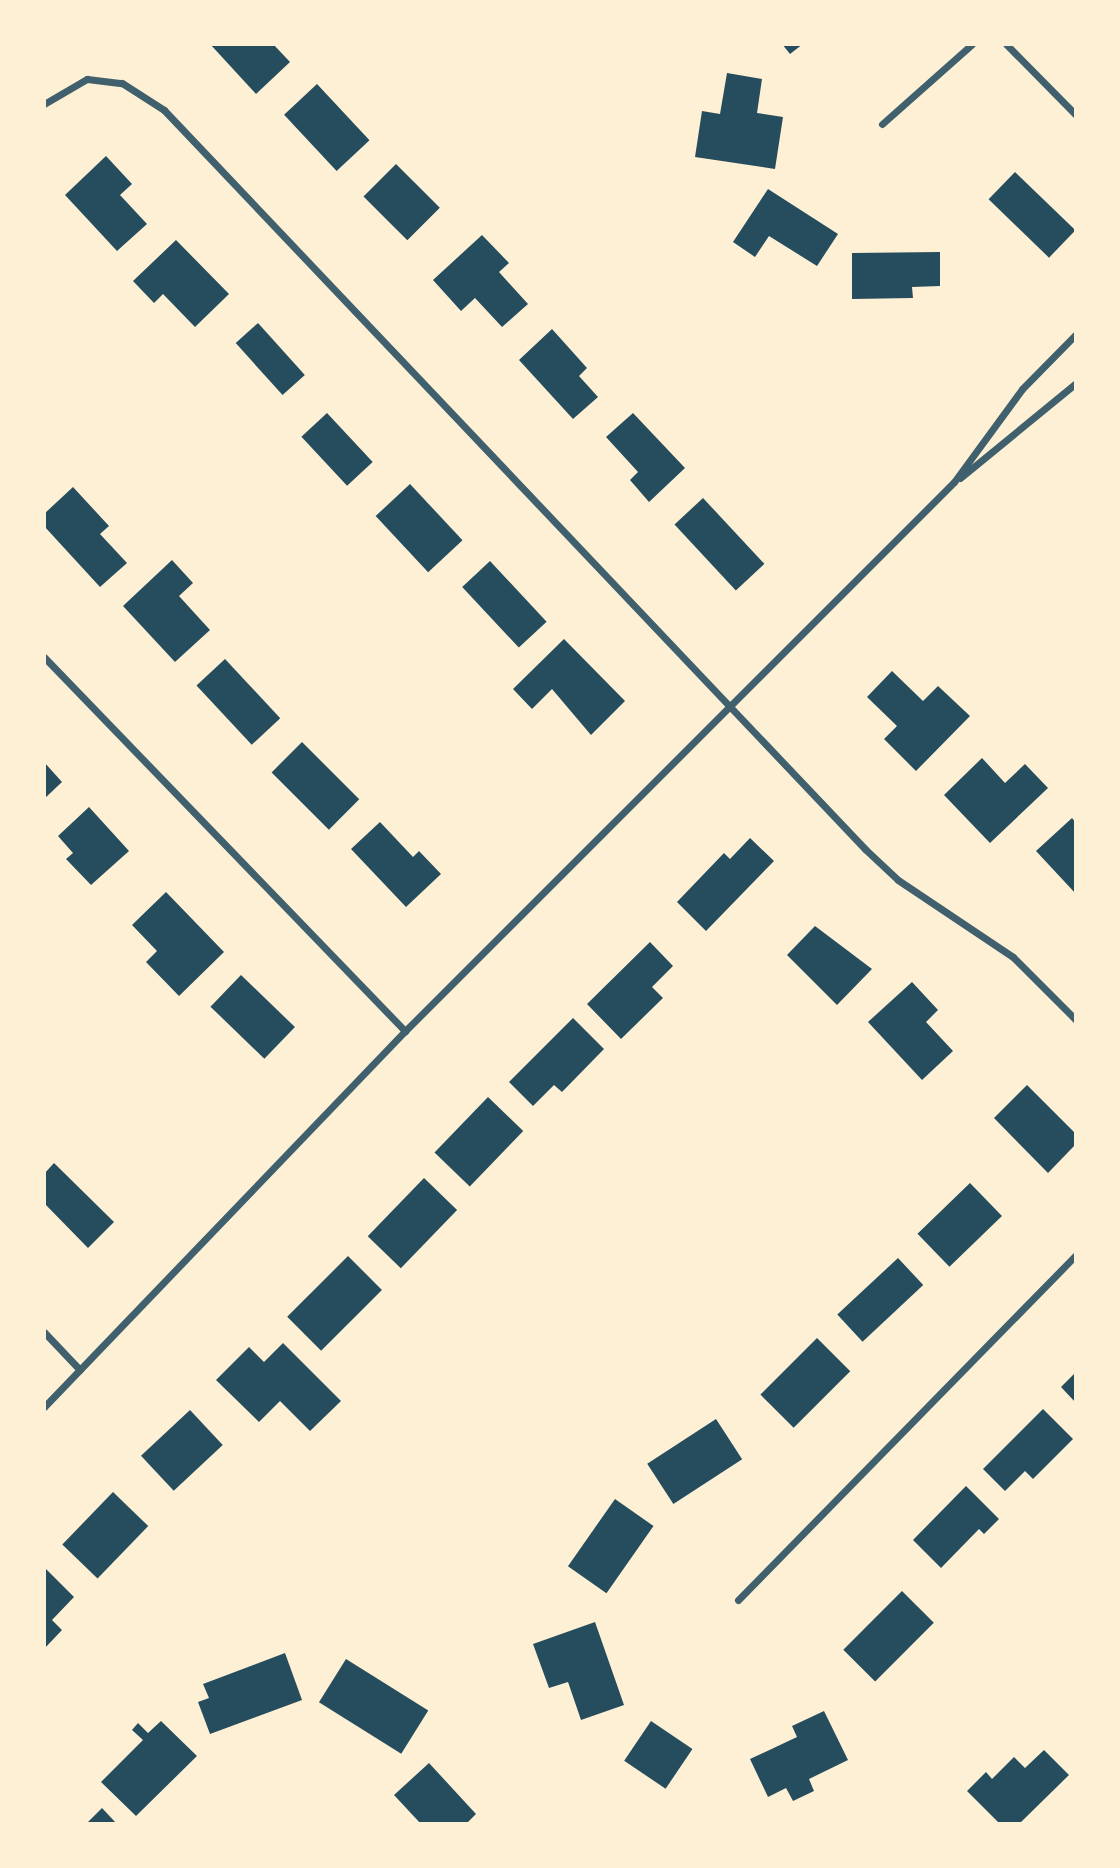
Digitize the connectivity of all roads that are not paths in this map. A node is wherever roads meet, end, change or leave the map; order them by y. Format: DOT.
graph roads {
  1 [pos="972,44"];
  2 [pos="1006,44"];
  3 [pos="44,104"];
  4 [pos="1076,115"];
  5 [pos="882,124"];
  6 [pos="1076,334"];
  7 [pos="1076,383"];
  8 [pos="954,482"];
  9 [pos="44,657"];
  10 [pos="729,707"];
  11 [pos="1076,1020"];
  12 [pos="405,1031"];
  13 [pos="1076,1255"];
  14 [pos="44,1332"];
  15 [pos="80,1370"];
  16 [pos="44,1407"];
  17 [pos="737,1600"];
  1 -- 5 [label="street"];
  2 -- 4 [label="street"];
  3 -- 10 [label="street"];
  6 -- 8 [label="street"];
  7 -- 8 [label="street"];
  8 -- 10 [label="street"];
  9 -- 12 [label="street"];
  10 -- 11 [label="street"];
  10 -- 12 [label="street"];
  12 -- 15 [label="street"];
  13 -- 17 [label="street"];
  14 -- 15 [label="street"];
  15 -- 16 [label="street"];
}
